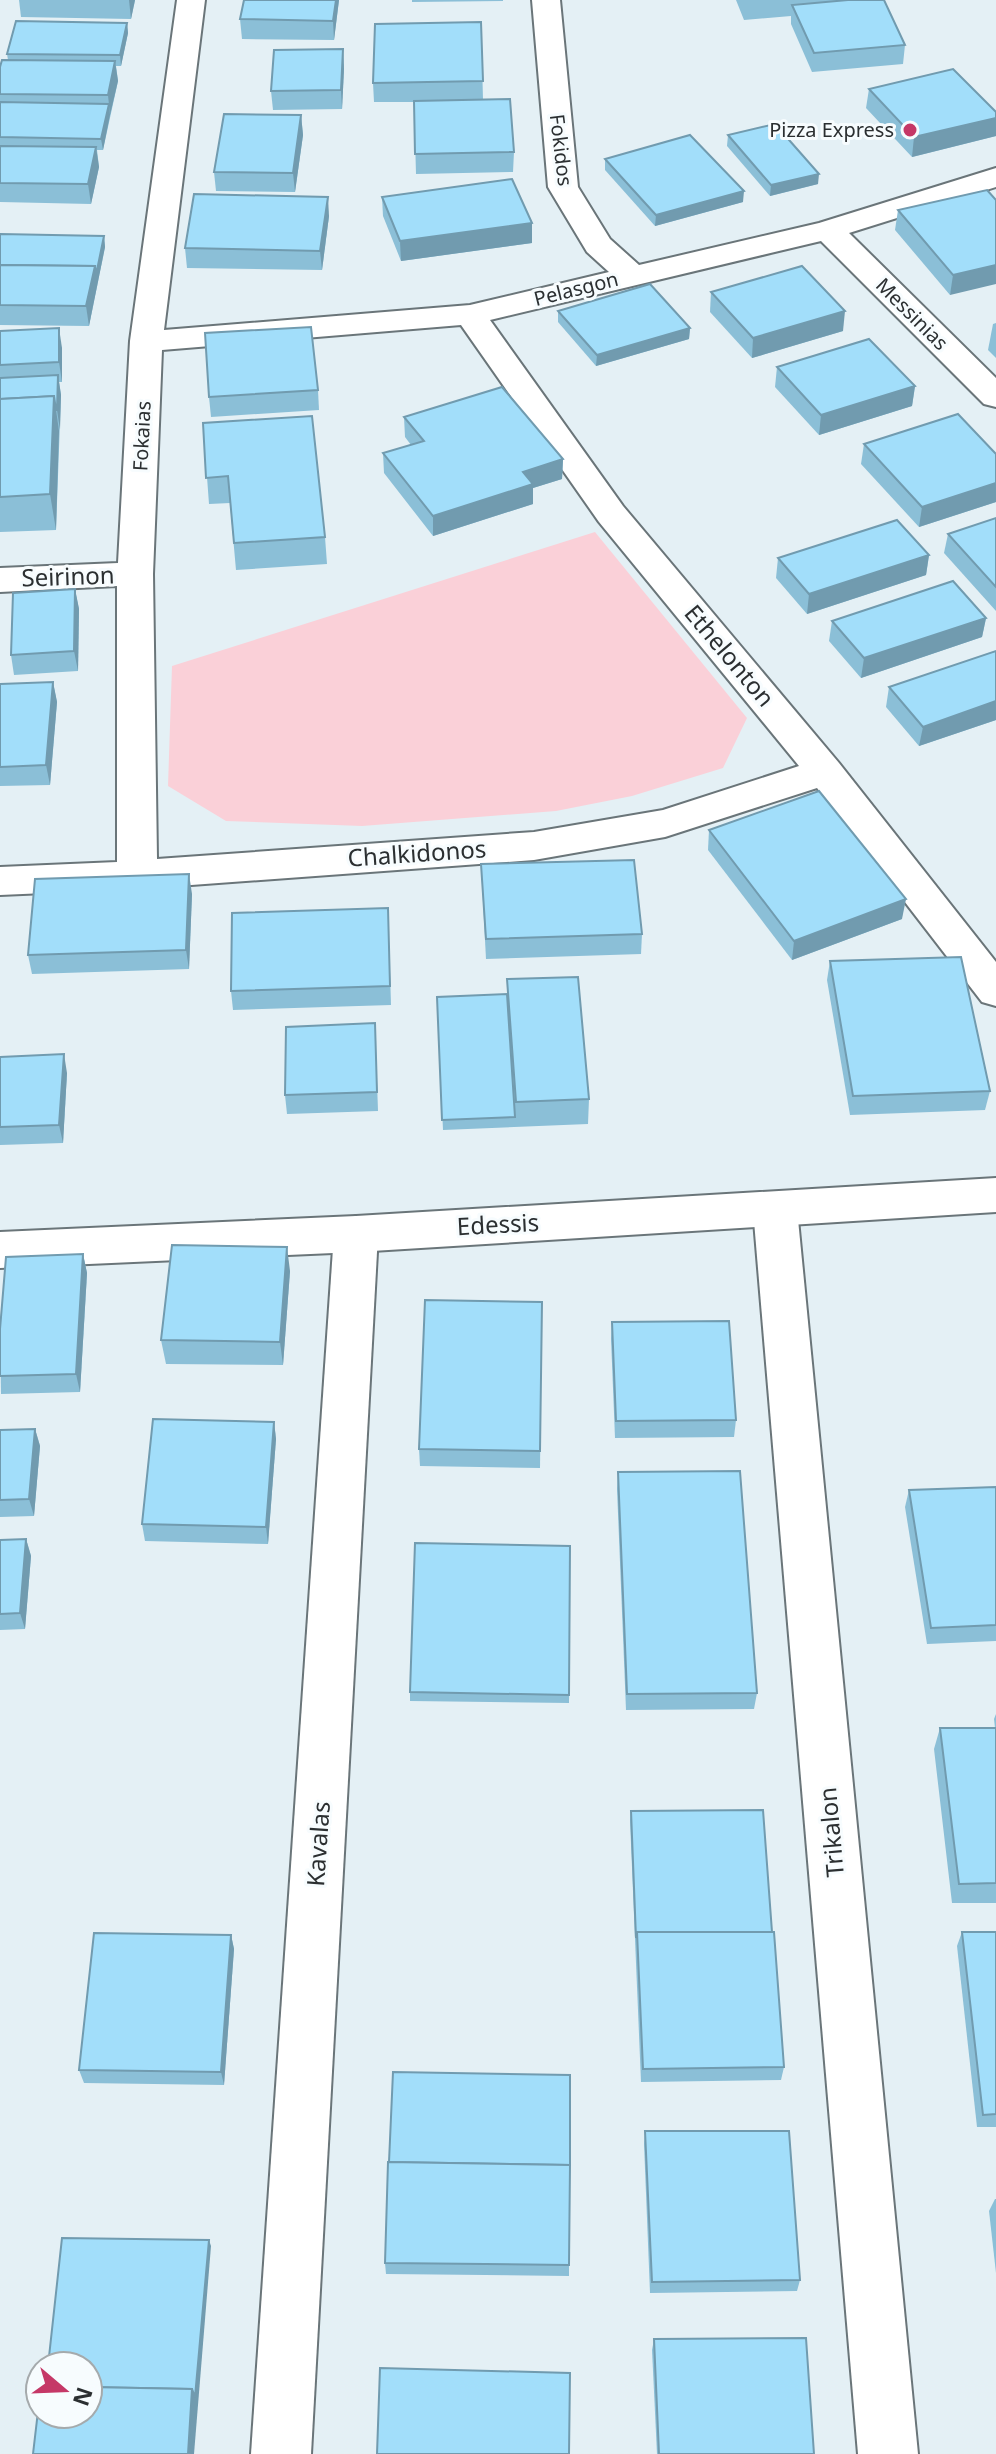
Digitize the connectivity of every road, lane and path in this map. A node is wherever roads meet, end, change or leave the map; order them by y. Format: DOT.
graph roads {
  1 [pos="191,0"];
  2 [pos="546,0"];
  3 [pos="996,177"];
  4 [pos="828,230"];
  5 [pos="632,276"];
  6 [pos="470,315"];
  7 [pos="146,341"];
  8 [pos="996,397"];
  9 [pos="135,574"];
  10 [pos="0,580"];
  11 [pos="825,772"];
  12 [pos="137,875"];
  13 [pos="0,881"];
  14 [pos="996,991"];
  15 [pos="996,1195"];
  16 [pos="775,1209"];
  17 [pos="356,1234"];
  18 [pos="0,1250"];
  19 [pos="281,2454"];
  20 [pos="888,2454"];
  1 -- 7 [label="street, Fokaias"];
  2 -- 5 [label="street, Fokidos"];
  3 -- 4 [label="street, Pelasgon"];
  4 -- 5 [label="street, Pelasgon"];
  4 -- 8 [label="street, Messinias"];
  5 -- 6 [label="street, Pelasgon"];
  6 -- 7 [label="street, Pelasgon"];
  6 -- 11 [label="street, Ethelonton"];
  7 -- 9 [label="street, Fokaias"];
  9 -- 10 [label="street, Seirinon"];
  9 -- 12 [label="street, Fokaias"];
  11 -- 12 [label="street, Chalkidonos"];
  11 -- 14 [label="street, Ethelonton"];
  12 -- 13 [label="street, Chalkidonos"];
  15 -- 16 [label="street, Edessis"];
  16 -- 17 [label="street, Edessis"];
  16 -- 20 [label="street, Trikalon"];
  17 -- 18 [label="street, Edessis"];
  17 -- 19 [label="street, Kavalas"];
}
